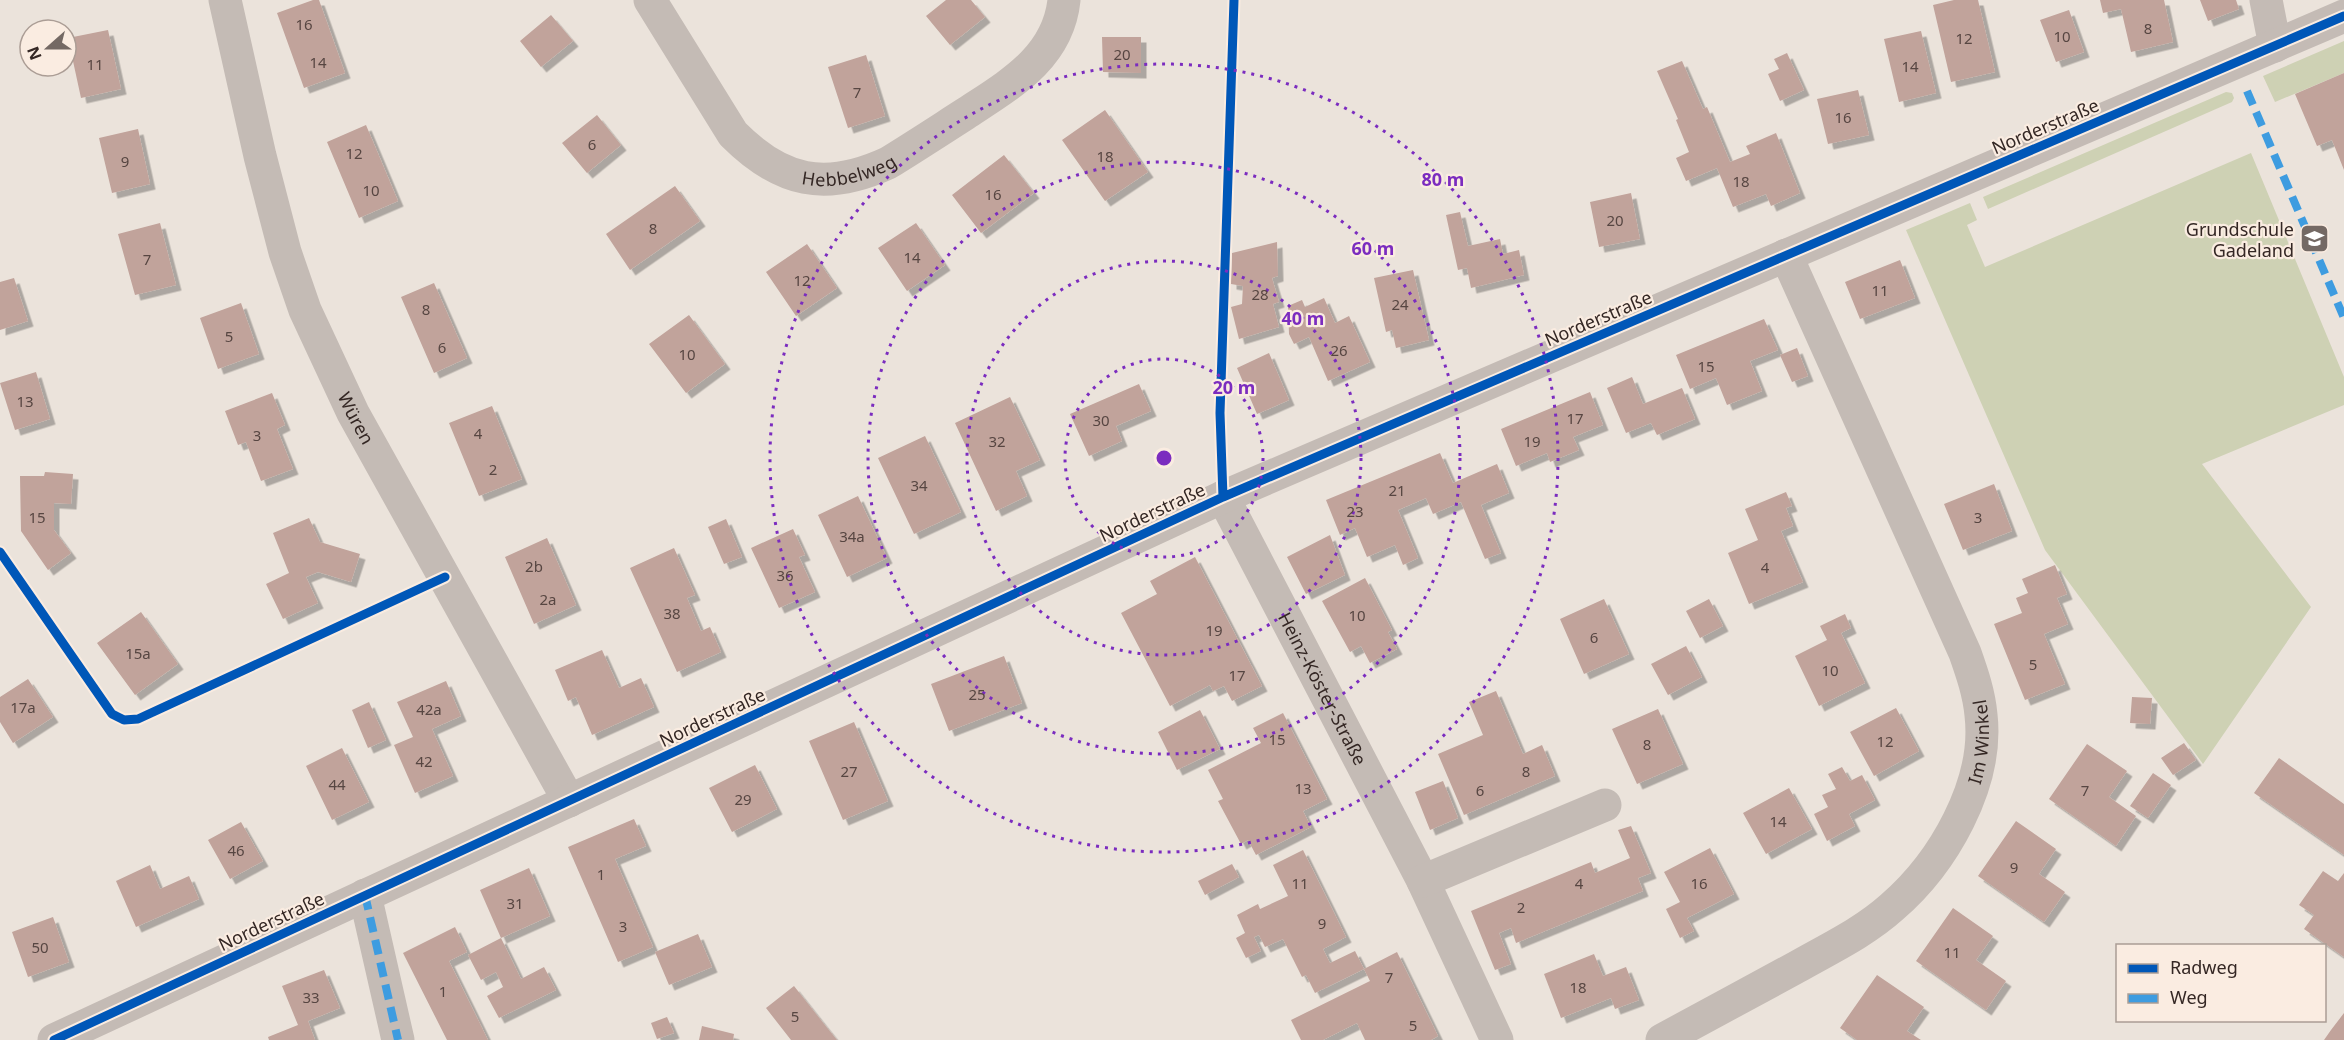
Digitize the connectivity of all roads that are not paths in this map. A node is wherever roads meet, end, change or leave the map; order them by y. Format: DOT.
graph roads {
  1 [pos="225,0"];
  2 [pos="650,0"];
  3 [pos="1064,0"];
  4 [pos="2266,0"];
  5 [pos="2344,16"];
  6 [pos="2275,46"];
  7 [pos="1786,255"];
  8 [pos="1223,497"];
  9 [pos="569,801"];
  10 [pos="1605,805"];
  11 [pos="1423,880"];
  12 [pos="365,896"];
  13 [pos="54,1040"];
  14 [pos="398,1040"];
  15 [pos="1497,1040"];
  16 [pos="1662,1040"];
  1 -- 9 [label="street, Würen"];
  2 -- 3 [label="street, Hebbelweg"];
  4 -- 6 [label="street"];
  5 -- 6 [label="street, Norderstraße"];
  6 -- 7 [label="street, Norderstraße"];
  7 -- 8 [label="street, Norderstraße"];
  7 -- 16 [label="street, Im Winkel"];
  8 -- 9 [label="street, Norderstraße"];
  8 -- 11 [label="street, Heinz-Köster-Straße"];
  9 -- 12 [label="street, Norderstraße"];
  10 -- 11 [label="street"];
  11 -- 15 [label="street, Heinz-Köster-Straße"];
  12 -- 13 [label="street, Norderstraße"];
  12 -- 14 [label="street"];
}
